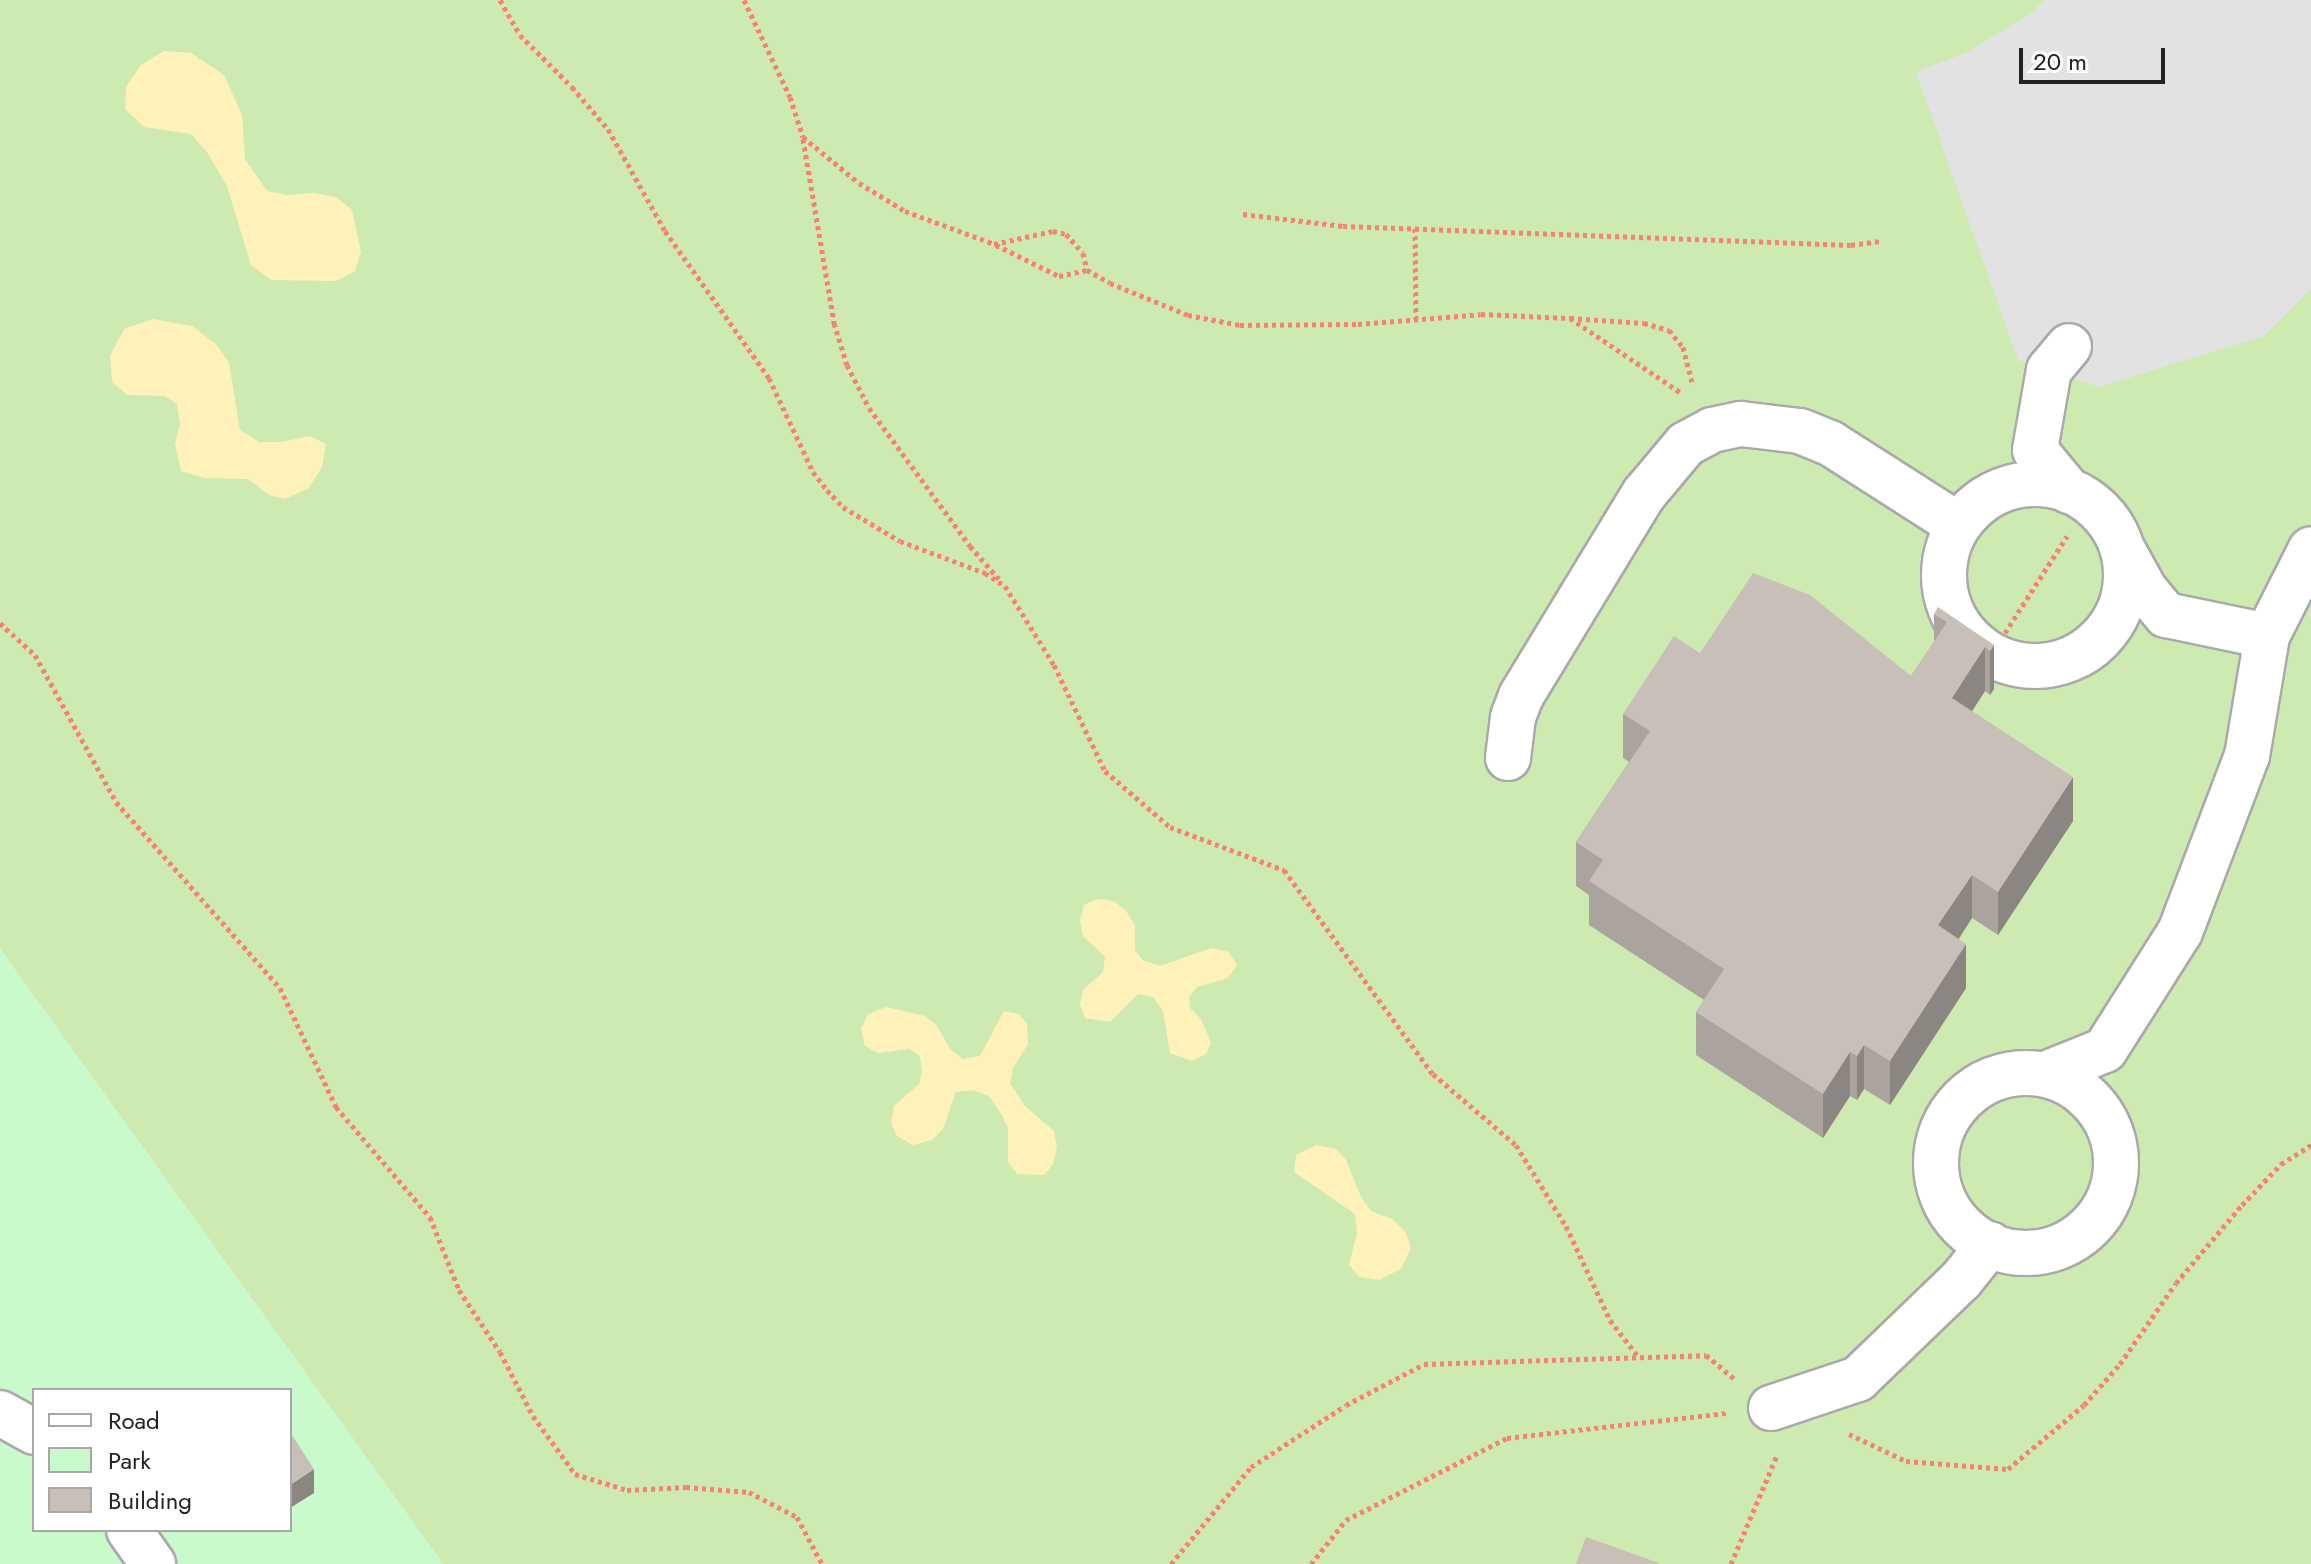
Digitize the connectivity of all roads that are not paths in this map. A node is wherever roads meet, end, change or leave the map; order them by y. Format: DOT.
graph roads {
  1 [pos="2069,346"];
  2 [pos="2035,450"];
  3 [pos="2006,488"];
  4 [pos="2079,496"];
  5 [pos="1958,525"];
  6 [pos="2311,549"];
  7 [pos="2122,550"];
  8 [pos="2166,615"];
  9 [pos="2267,636"];
  10 [pos="2101,639"];
  11 [pos="1508,758"];
  12 [pos="2105,1050"];
  13 [pos="2048,1073"];
  14 [pos="2108,1125"];
  15 [pos="1990,1244"];
  16 [pos="1771,1408"];
  17 [pos="0,1413"];
  18 [pos="32,1431"];
  19 [pos="130,1532"];
  20 [pos="153,1564"];
  1 -- 2 [label="street"];
  2 -- 3 [label="street"];
  2 -- 4 [label="street"];
  3 -- 4 [label="street"];
  3 -- 5 [label="street"];
  4 -- 7 [label="street"];
  5 -- 10 [label="street"];
  5 -- 11 [label="street"];
  6 -- 9 [label="street"];
  7 -- 8 [label="street"];
  7 -- 10 [label="street"];
  8 -- 9 [label="street"];
  8 -- 10 [label="street"];
  9 -- 12 [label="street"];
  12 -- 13 [label="street"];
  12 -- 14 [label="street"];
  13 -- 14 [label="street"];
  13 -- 15 [label="street"];
  14 -- 15 [label="street"];
  15 -- 16 [label="street"];
  17 -- 18 [label="street"];
  19 -- 20 [label="street"];
}
